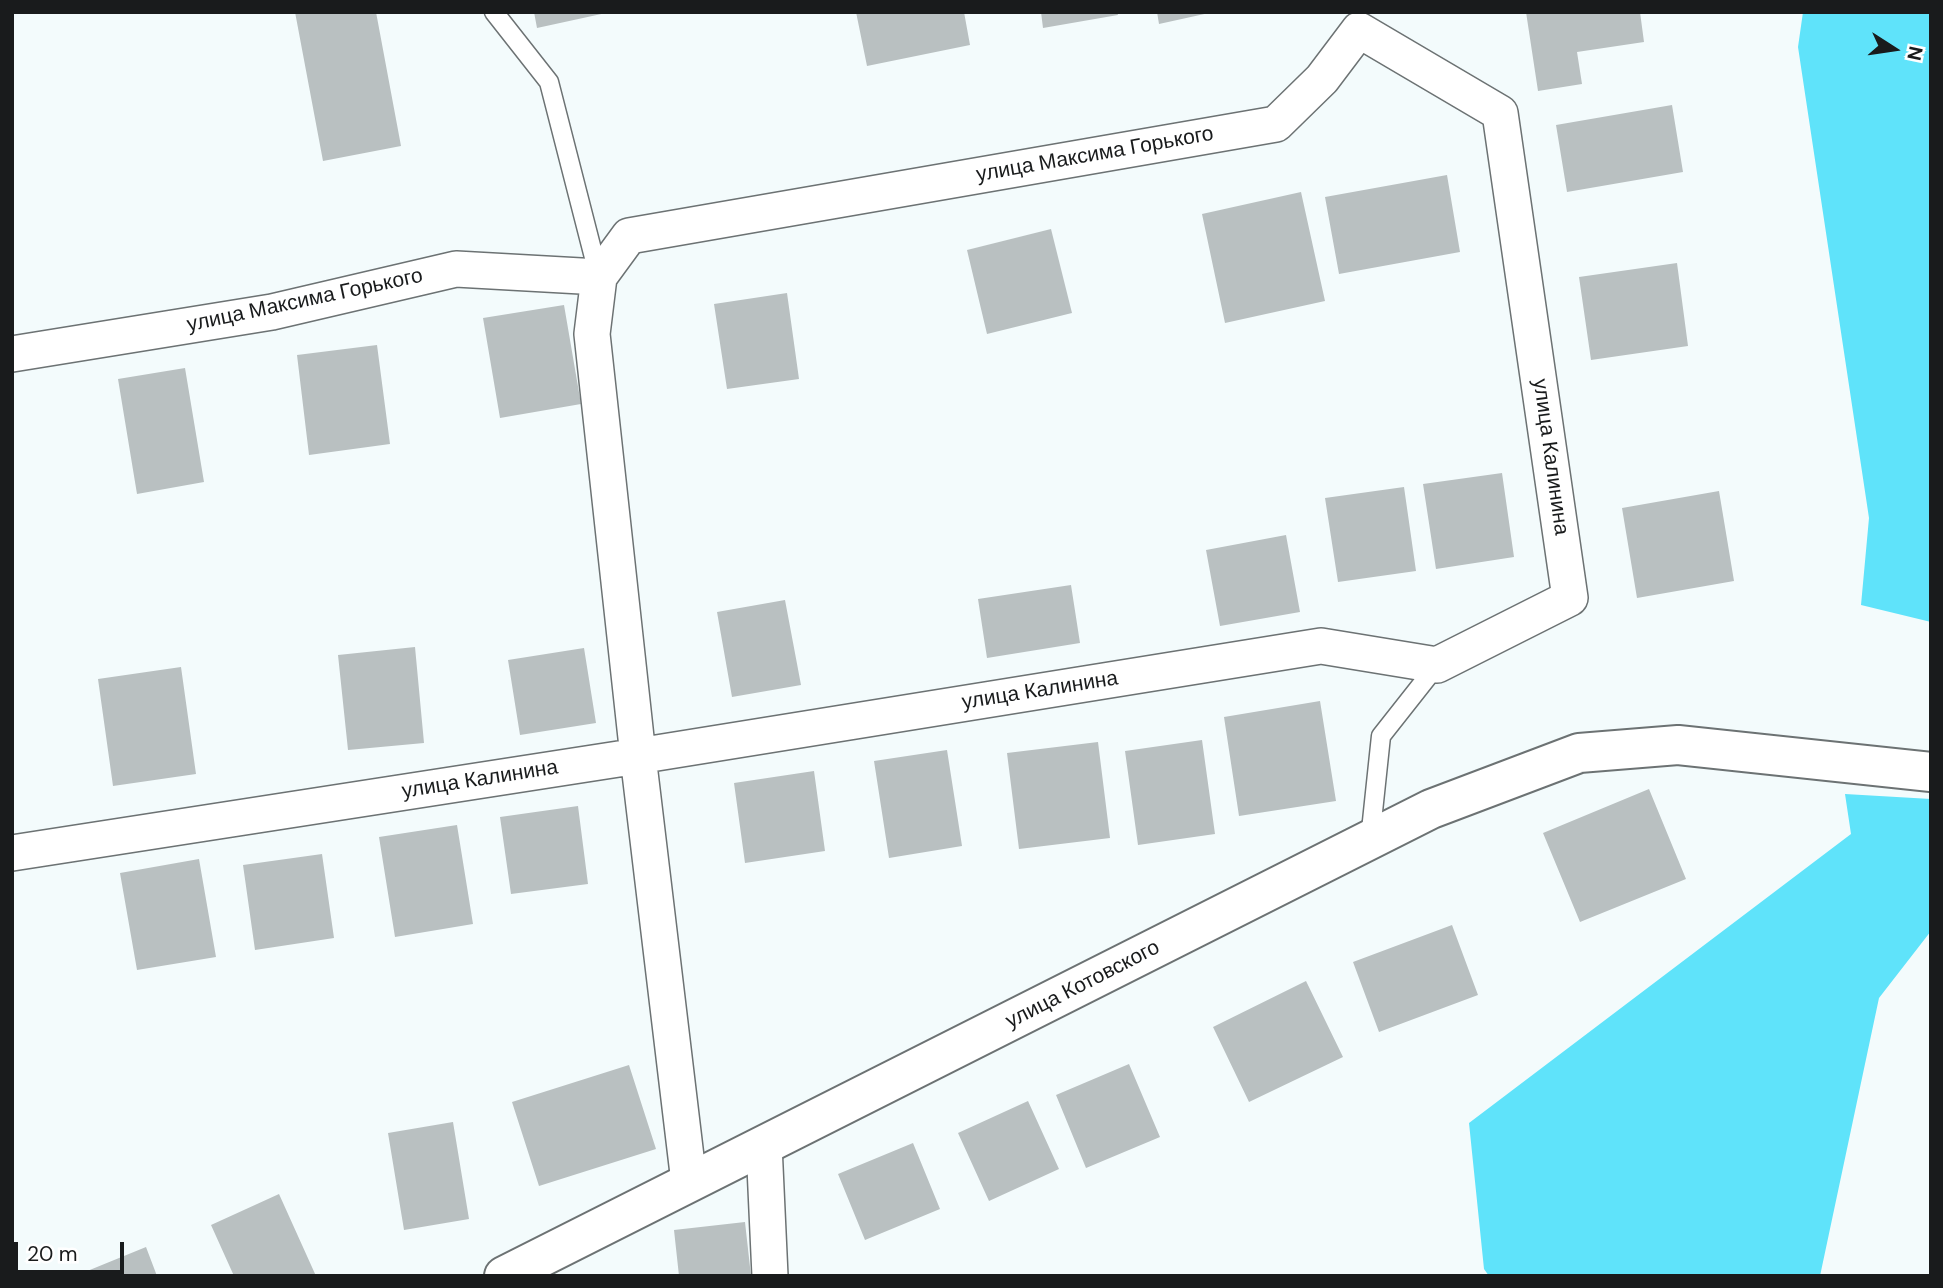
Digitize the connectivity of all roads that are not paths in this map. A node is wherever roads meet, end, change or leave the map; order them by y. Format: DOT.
graph roads {
  1 [pos="494,12"];
  2 [pos="1500,113"];
  3 [pos="599,276"];
  4 [pos="12,354"];
  5 [pos="1437,665"];
  6 [pos="639,756"];
  7 [pos="1931,772"];
  8 [pos="1370,840"];
  9 [pos="12,853"];
  10 [pos="764,1145"];
  11 [pos="689,1182"];
  12 [pos="504,1276"];
  13 [pos="770,1276"];
  1 -- 3 [label="lane"];
  2 -- 3 [label="street, улица Максима Горького"];
  2 -- 5 [label="street, улица Калинина"];
  3 -- 4 [label="street, улица Максима Горького"];
  3 -- 6 [label="street"];
  5 -- 6 [label="street, улица Калинина"];
  5 -- 8 [label="lane"];
  6 -- 9 [label="street, улица Калинина"];
  6 -- 11 [label="street"];
  7 -- 8 [label="street, улица Котовского"];
  8 -- 10 [label="street, улица Котовского"];
  10 -- 11 [label="street, улица Котовского"];
  10 -- 13 [label="street"];
  11 -- 12 [label="street, улица Котовского"];
}
